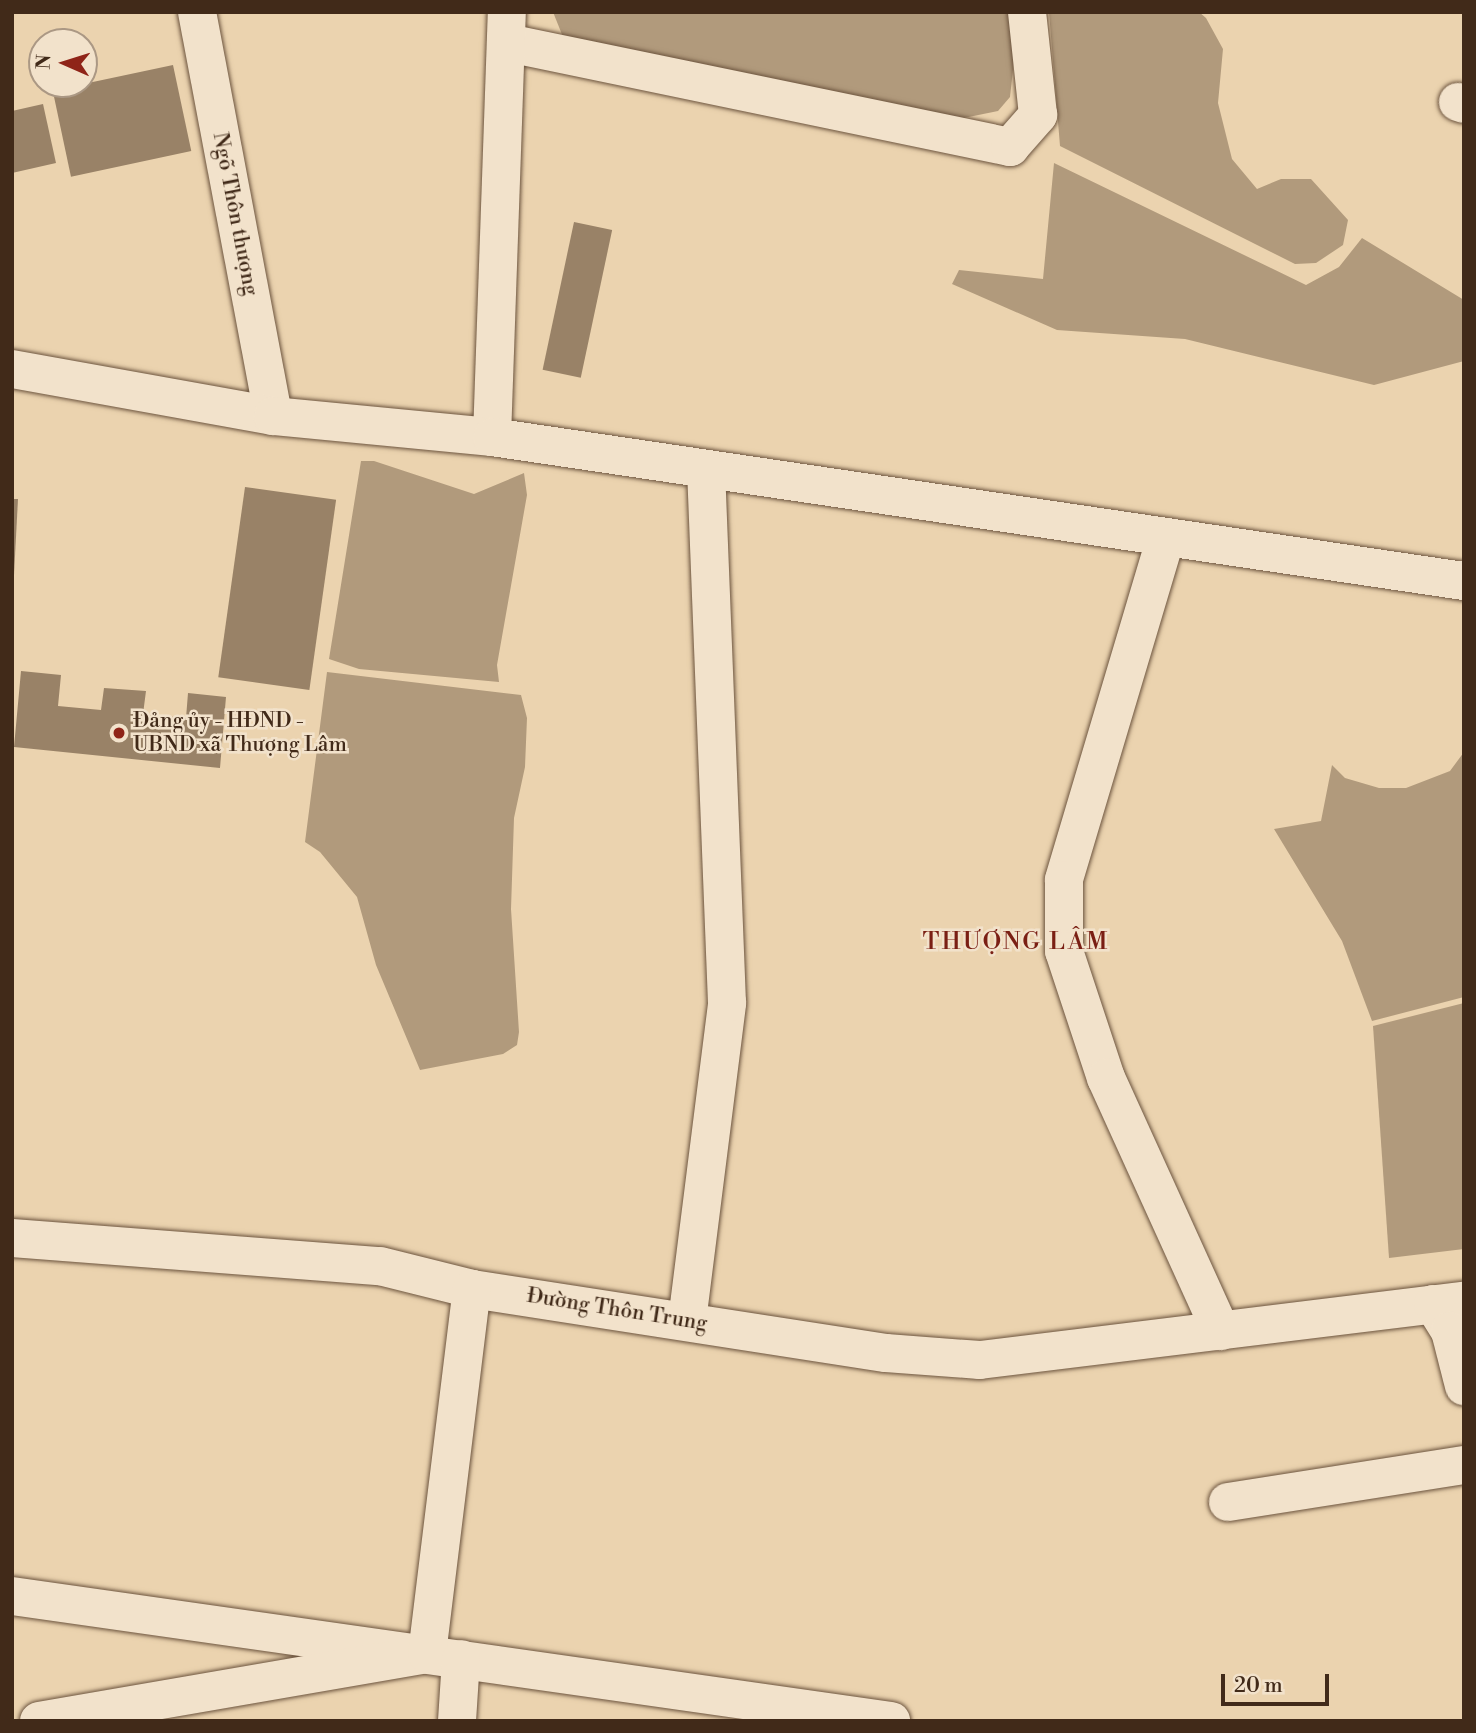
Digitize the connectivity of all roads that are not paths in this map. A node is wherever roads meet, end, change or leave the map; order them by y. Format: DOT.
graph roads {
  1 [pos="197,12"];
  2 [pos="1027,12"];
  3 [pos="508,28"];
  4 [pos="12,369"];
  5 [pos="273,416"];
  6 [pos="492,437"];
  7 [pos="706,469"];
  8 [pos="1166,537"];
  9 [pos="1464,581"];
  10 [pos="12,1238"];
  11 [pos="472,1289"];
  12 [pos="1448,1302"];
  13 [pos="687,1321"];
  14 [pos="1221,1331"];
  15 [pos="1464,1387"];
  16 [pos="1464,1465"];
  17 [pos="1228,1502"];
  18 [pos="12,1596"];
  19 [pos="444,1656"];
  20 [pos="39,1721"];
  21 [pos="457,1721"];
  22 [pos="891,1721"];
  1 -- 5 [label="street, Ngõ Thôn thượng"];
  2 -- 3 [label="street"];
  3 -- 6 [label="street"];
  4 -- 5 [label="street"];
  5 -- 6 [label="street"];
  6 -- 7 [label="street"];
  7 -- 8 [label="street"];
  7 -- 13 [label="street"];
  8 -- 9 [label="street"];
  8 -- 14 [label="street"];
  10 -- 11 [label="street, Đường Thôn Trung"];
  11 -- 13 [label="street, Đường Thôn Trung"];
  11 -- 19 [label="street"];
  12 -- 14 [label="street, Đường Thôn Trung"];
  12 -- 15 [label="street"];
  13 -- 14 [label="street, Đường Thôn Trung"];
  16 -- 17 [label="street"];
  18 -- 19 [label="street"];
  19 -- 20 [label="street"];
  19 -- 21 [label="street"];
  19 -- 22 [label="street"];
}
